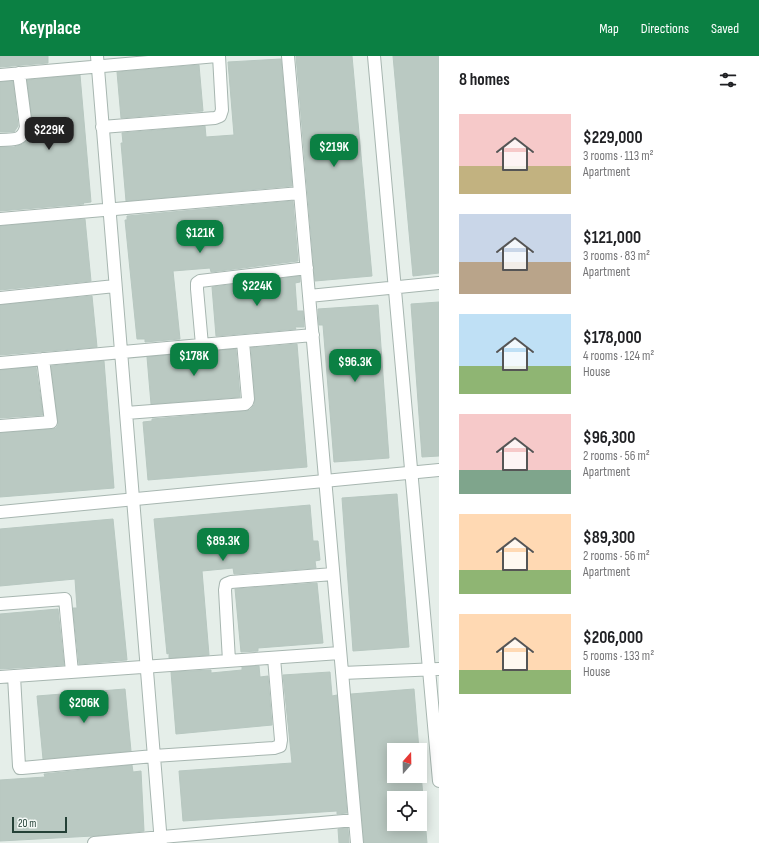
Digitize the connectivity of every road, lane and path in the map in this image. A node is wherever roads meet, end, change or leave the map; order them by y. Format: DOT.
graph roads {
  1 [pos="218,56"];
  2 [pos="288,56"];
  3 [pos="374,56"];
  4 [pos="177,58"];
  5 [pos="97,61"];
  6 [pos="20,73"];
  7 [pos="0,75"];
  8 [pos="102,127"];
  9 [pos="0,140"];
  10 [pos="300,193"];
  11 [pos="109,210"];
  12 [pos="0,219"];
  13 [pos="307,268"];
  14 [pos="439,283"];
  15 [pos="115,286"];
  16 [pos="395,288"];
  17 [pos="309,296"];
  18 [pos="0,298"];
  19 [pos="312,335"];
  20 [pos="243,342"];
  21 [pos="202,345"];
  22 [pos="121,352"];
  23 [pos="43,359"];
  24 [pos="0,363"];
  25 [pos="126,413"];
  26 [pos="0,426"];
  27 [pos="439,470"];
  28 [pos="411,472"];
  29 [pos="325,481"];
  30 [pos="133,499"];
  31 [pos="0,512"];
  32 [pos="333,574"];
  33 [pos="0,604"];
  34 [pos="340,653"];
  35 [pos="274,658"];
  36 [pos="229,661"];
  37 [pos="146,667"];
  38 [pos="434,669"];
  39 [pos="72,672"];
  40 [pos="342,673"];
  41 [pos="14,676"];
  42 [pos="0,677"];
  43 [pos="154,756"];
  44 [pos="439,781"];
  45 [pos="355,820"];
  46 [pos="161,840"];
  47 [pos="94,843"];
  48 [pos="357,843"];
  1 -- 4 [label="street"];
  1 -- 8 [label="street"];
  2 -- 10 [label="street"];
  3 -- 16 [label="street"];
  4 -- 5 [label="street"];
  5 -- 6 [label="street"];
  5 -- 8 [label="street"];
  6 -- 7 [label="street"];
  6 -- 9 [label="street"];
  8 -- 11 [label="street"];
  10 -- 11 [label="street"];
  10 -- 13 [label="street"];
  11 -- 12 [label="street"];
  11 -- 15 [label="street"];
  13 -- 17 [label="street"];
  13 -- 21 [label="street"];
  14 -- 16 [label="street"];
  15 -- 18 [label="street"];
  15 -- 22 [label="street"];
  16 -- 17 [label="street"];
  16 -- 28 [label="street"];
  17 -- 19 [label="street"];
  19 -- 20 [label="street"];
  19 -- 29 [label="street"];
  20 -- 21 [label="street"];
  20 -- 25 [label="street"];
  21 -- 22 [label="street"];
  22 -- 23 [label="street"];
  22 -- 25 [label="street"];
  23 -- 24 [label="street"];
  23 -- 26 [label="street"];
  25 -- 30 [label="street"];
  27 -- 28 [label="street"];
  28 -- 29 [label="street"];
  28 -- 38 [label="street"];
  29 -- 30 [label="street"];
  29 -- 32 [label="street"];
  30 -- 31 [label="street"];
  30 -- 37 [label="street"];
  32 -- 34 [label="street"];
  32 -- 36 [label="street"];
  33 -- 39 [label="street"];
  34 -- 35 [label="street"];
  34 -- 40 [label="street"];
  35 -- 36 [label="street"];
  35 -- 43 [label="street"];
  36 -- 37 [label="street"];
  37 -- 39 [label="street"];
  37 -- 43 [label="street"];
  38 -- 40 [label="street"];
  38 -- 44 [label="street"];
  39 -- 41 [label="street"];
  40 -- 45 [label="street"];
  41 -- 42 [label="street"];
  41 -- 43 [label="street"];
  43 -- 46 [label="street"];
  45 -- 46 [label="street"];
  45 -- 48 [label="street"];
  46 -- 47 [label="street"];
}
